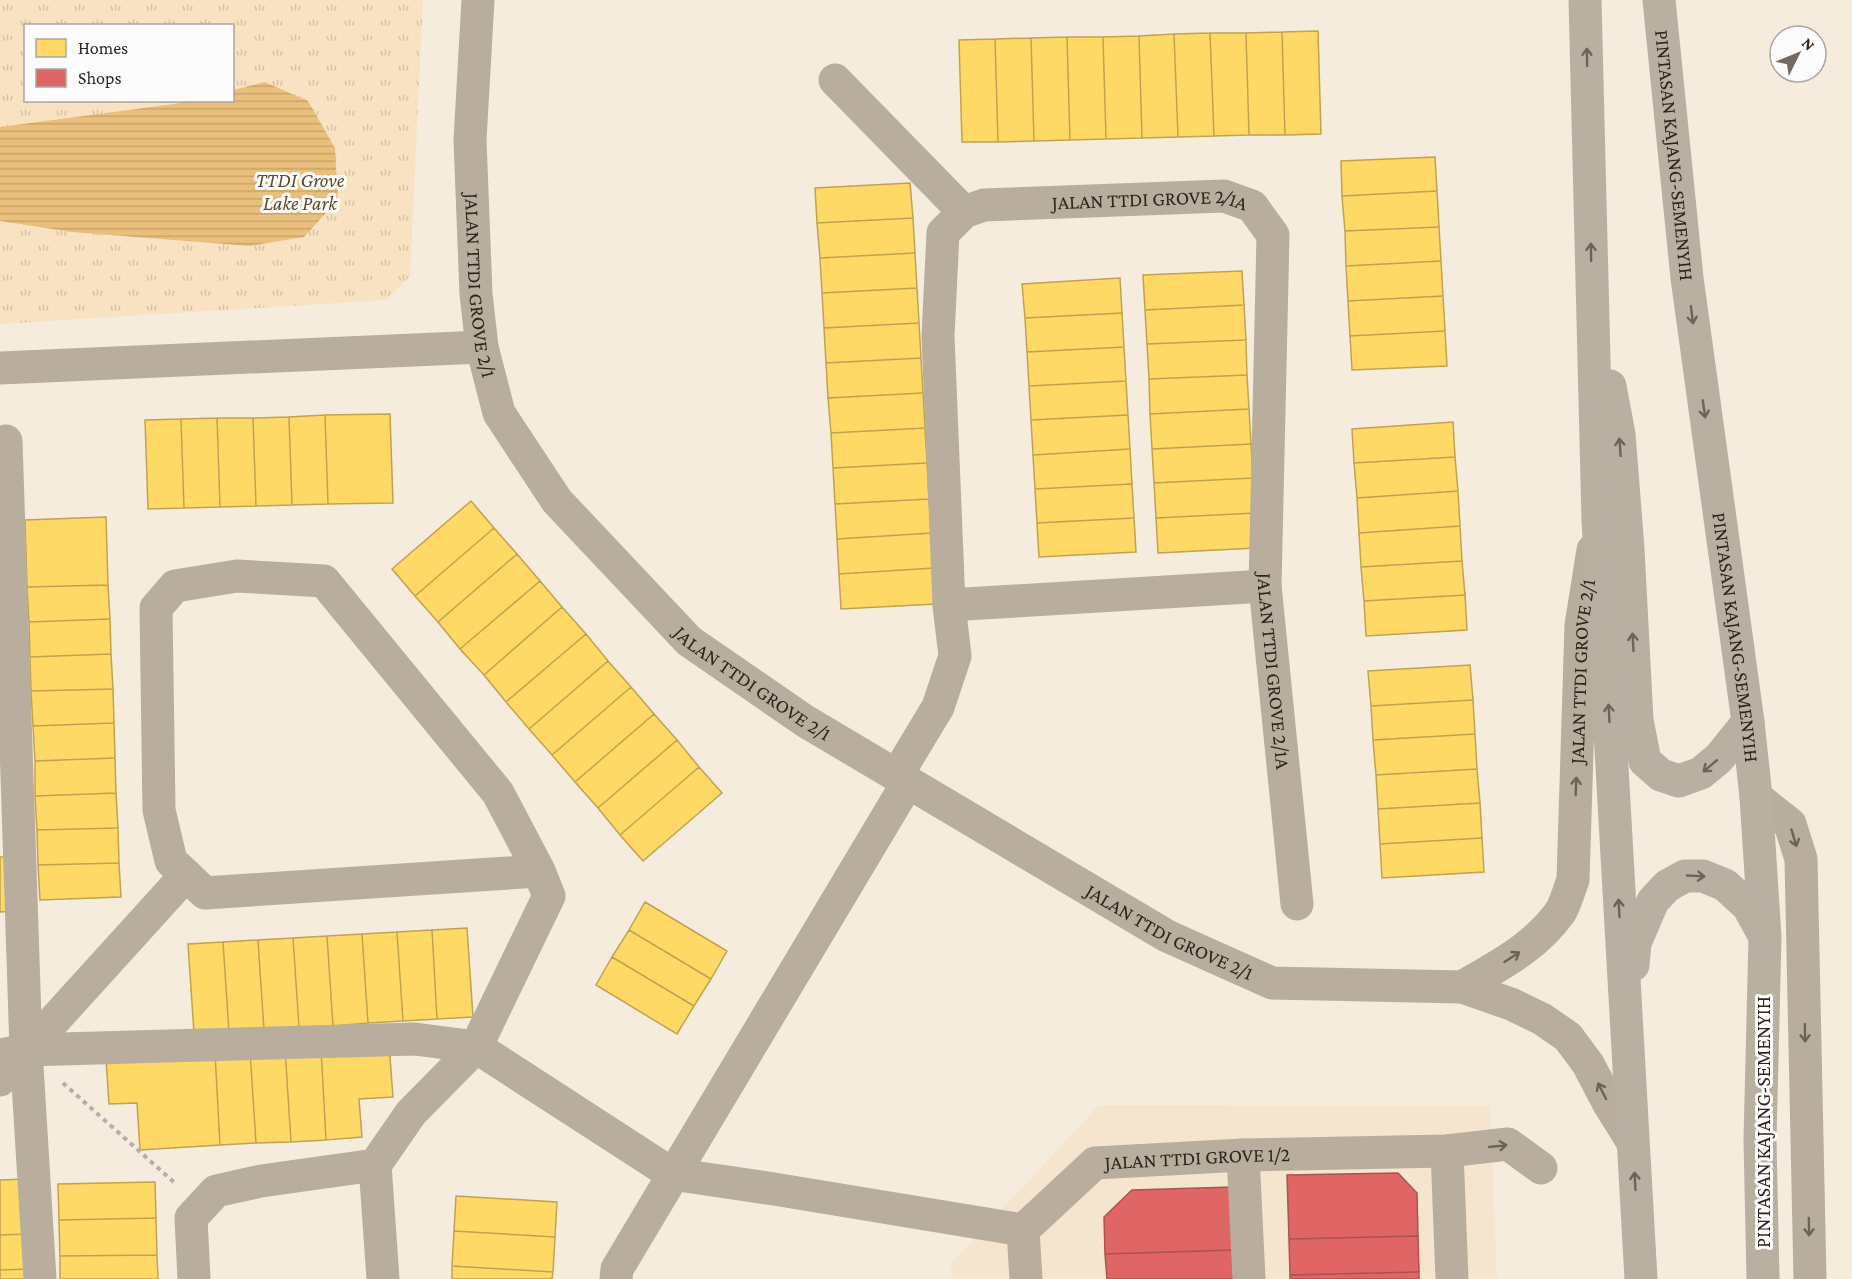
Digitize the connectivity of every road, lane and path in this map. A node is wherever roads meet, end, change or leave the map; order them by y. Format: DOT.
graph roads {
  1 [pos="478,0"];
  2 [pos="1585,0"];
  3 [pos="1659,0"];
  4 [pos="836,80"];
  5 [pos="964,212"];
  6 [pos="1591,289"];
  7 [pos="482,347"];
  8 [pos="0,368"];
  9 [pos="6,441"];
  10 [pos="1598,520"];
  11 [pos="1265,586"];
  12 [pos="948,605"];
  13 [pos="1748,722"];
  14 [pos="902,779"];
  15 [pos="1756,797"];
  16 [pos="539,871"];
  17 [pos="186,875"];
  18 [pos="1297,904"];
  19 [pos="1765,937"];
  20 [pos="1462,987"];
  21 [pos="0,1028"];
  22 [pos="1626,1029"];
  23 [pos="476,1047"];
  24 [pos="13,1053"];
  25 [pos="0,1080"];
  26 [pos="1632,1141"];
  27 [pos="1447,1151"];
  28 [pos="1244,1155"];
  29 [pos="375,1165"];
  30 [pos="1541,1168"];
  31 [pos="672,1174"];
  32 [pos="202,1206"];
  33 [pos="1023,1230"];
  34 [pos="40,1279"];
  35 [pos="194,1279"];
  36 [pos="383,1279"];
  37 [pos="616,1279"];
  38 [pos="1026,1279"];
  39 [pos="1249,1279"];
  40 [pos="1452,1279"];
  41 [pos="1641,1279"];
  42 [pos="1763,1279"];
  43 [pos="1810,1279"];
  1 -- 7 [label="street, JALAN TTDI GROVE 2/1"];
  6 -- 2 [label="highway, one-way"];
  3 -- 13 [label="highway, PINTASAN KAJANG-SEMENYIH, one-way"];
  4 -- 5 [label="street"];
  5 -- 11 [label="street, JALAN TTDI GROVE 2/1A"];
  5 -- 12 [label="street"];
  6 -- 10 [label="highway"];
  13 -- 6 [label="highway, one-way"];
  7 -- 8 [label="street"];
  7 -- 14 [label="street, JALAN TTDI GROVE 2/1"];
  9 -- 24 [label="street"];
  20 -- 10 [label="street, JALAN TTDI GROVE 2/1, one-way"];
  22 -- 10 [label="highway, one-way"];
  11 -- 12 [label="street"];
  11 -- 18 [label="street, JALAN TTDI GROVE 2/1A"];
  12 -- 14 [label="street"];
  13 -- 15 [label="highway, PINTASAN KAJANG-SEMENYIH"];
  14 -- 20 [label="street, JALAN TTDI GROVE 2/1"];
  14 -- 31 [label="street"];
  15 -- 19 [label="highway, PINTASAN KAJANG-SEMENYIH"];
  15 -- 43 [label="street, one-way"];
  16 -- 17 [label="street"];
  16 -- 17 [label="street"];
  16 -- 23 [label="street"];
  17 -- 24 [label="street"];
  22 -- 19 [label="highway, one-way"];
  19 -- 42 [label="highway, PINTASAN KAJANG-SEMENYIH"];
  26 -- 20 [label="street, JALAN TTDI GROVE 2/1, one-way"];
  21 -- 24 [label="street"];
  22 -- 26 [label="highway"];
  23 -- 24 [label="street"];
  23 -- 29 [label="street"];
  23 -- 31 [label="street"];
  24 -- 25 [label="street"];
  24 -- 32 [label="path"];
  24 -- 34 [label="street"];
  41 -- 26 [label="highway, one-way"];
  27 -- 28 [label="street, JALAN TTDI GROVE 1/2"];
  27 -- 30 [label="street, JALAN TTDI GROVE 1/2, one-way"];
  27 -- 40 [label="street"];
  28 -- 33 [label="street, JALAN TTDI GROVE 1/2"];
  28 -- 39 [label="street"];
  29 -- 32 [label="street"];
  29 -- 36 [label="street"];
  31 -- 33 [label="street"];
  31 -- 37 [label="street"];
  32 -- 35 [label="street"];
  33 -- 38 [label="street"];
}
